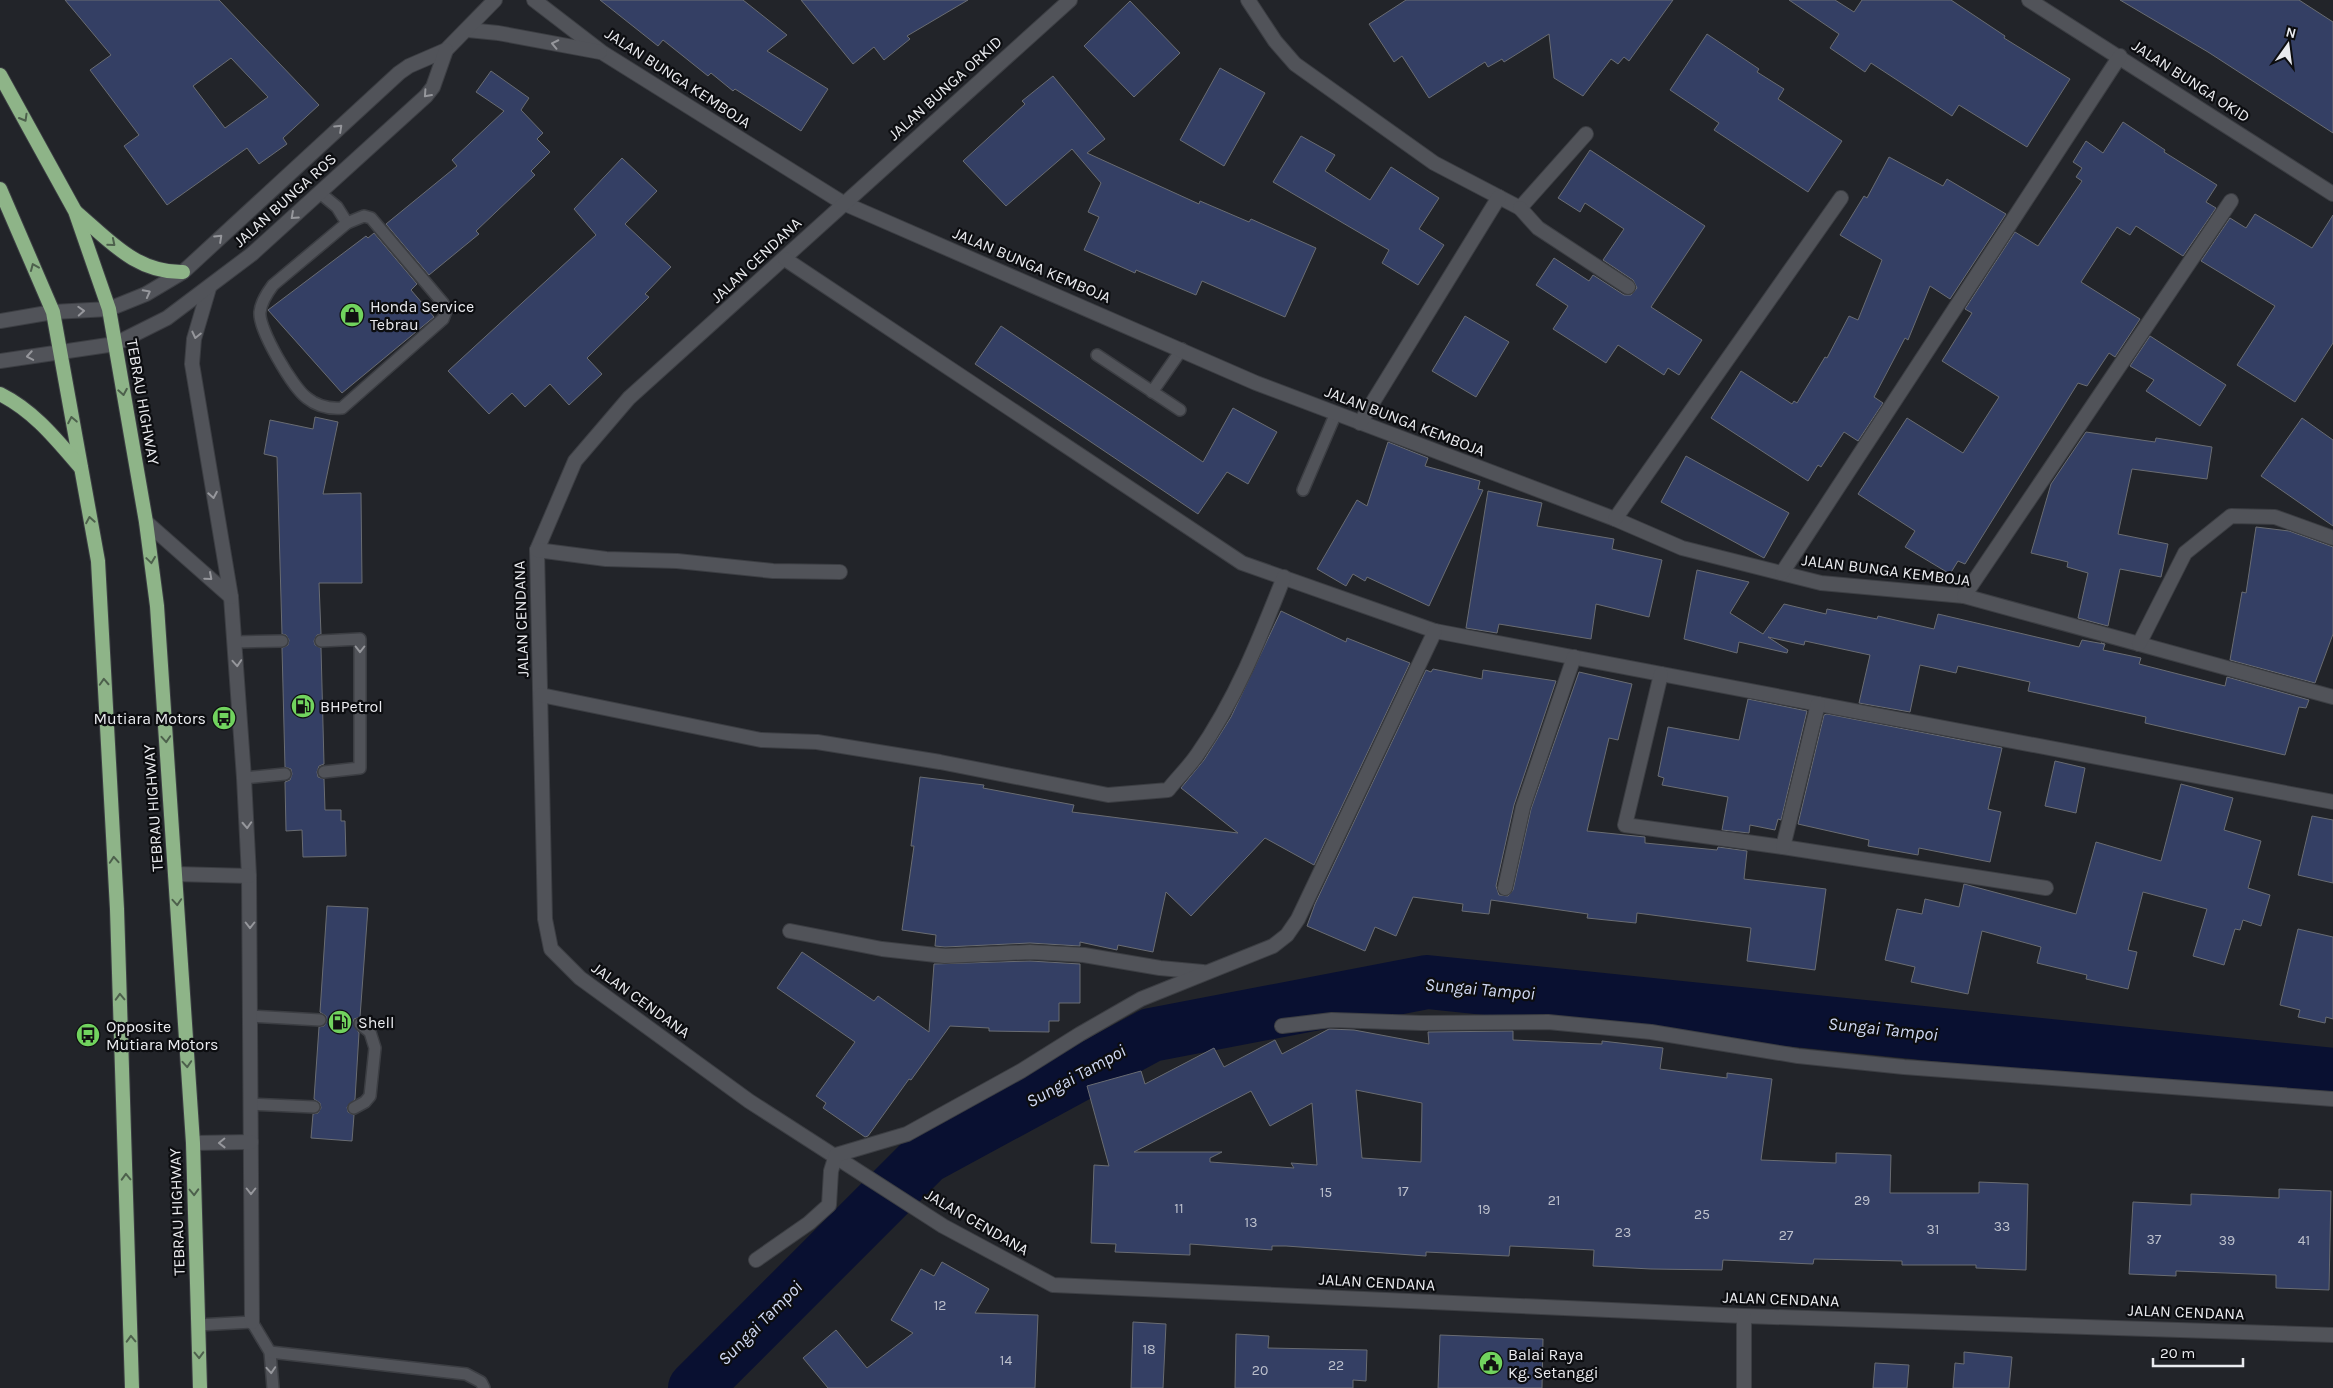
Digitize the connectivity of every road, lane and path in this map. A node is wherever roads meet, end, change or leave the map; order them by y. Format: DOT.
graph roads {
  1 [pos="495,0"];
  2 [pos="534,0"];
  3 [pos="1070,0"];
  4 [pos="1248,0"];
  5 [pos="2029,0"];
  6 [pos="468,30"];
  7 [pos="446,50"];
  8 [pos="603,53"];
  9 [pos="2120,56"];
  10 [pos="0,75"];
  11 [pos="1586,134"];
  12 [pos="0,189"];
  13 [pos="320,194"];
  14 [pos="2333,194"];
  15 [pos="1499,197"];
  16 [pos="1841,198"];
  17 [pos="2231,201"];
  18 [pos="843,203"];
  19 [pos="1520,208"];
  20 [pos="75,211"];
  21 [pos="347,223"];
  22 [pos="786,259"];
  23 [pos="183,272"];
  24 [pos="1628,287"];
  25 [pos="209,288"];
  26 [pos="109,309"];
  27 [pos="53,312"];
  28 [pos="0,320"];
  29 [pos="115,344"];
  30 [pos="1182,349"];
  31 [pos="60,351"];
  32 [pos="1098,355"];
  33 [pos="0,361"];
  34 [pos="1152,392"];
  35 [pos="0,394"];
  36 [pos="1180,410"];
  37 [pos="1336,414"];
  38 [pos="1360,422"];
  39 [pos="81,468"];
  40 [pos="1303,490"];
  41 [pos="1615,519"];
  42 [pos="146,522"];
  43 [pos="2333,538"];
  44 [pos="537,550"];
  45 [pos="840,572"];
  46 [pos="1782,573"];
  47 [pos="1284,577"];
  48 [pos="1964,596"];
  49 [pos="232,597"];
  50 [pos="1434,631"];
  51 [pos="282,641"];
  52 [pos="321,641"];
  53 [pos="236,642"];
  54 [pos="2139,644"];
  55 [pos="1574,657"];
  56 [pos="1661,674"];
  57 [pos="541,695"];
  58 [pos="2333,697"];
  59 [pos="1818,704"];
  60 [pos="324,772"];
  61 [pos="285,774"];
  62 [pos="244,778"];
  63 [pos="2333,802"];
  64 [pos="1784,846"];
  65 [pos="175,874"];
  66 [pos="249,876"];
  67 [pos="1505,888"];
  68 [pos="2046,888"];
  69 [pos="790,932"];
  70 [pos="1206,972"];
  71 [pos="250,1016"];
  72 [pos="320,1020"];
  73 [pos="360,1024"];
  74 [pos="1282,1026"];
  75 [pos="2333,1099"];
  76 [pos="251,1104"];
  77 [pos="314,1106"];
  78 [pos="354,1108"];
  79 [pos="251,1142"];
  80 [pos="192,1143"];
  81 [pos="836,1155"];
  82 [pos="756,1260"];
  83 [pos="1744,1316"];
  84 [pos="252,1322"];
  85 [pos="198,1325"];
  86 [pos="2333,1335"];
  87 [pos="270,1352"];
  88 [pos="132,1388"];
  89 [pos="200,1388"];
  90 [pos="273,1388"];
  91 [pos="484,1388"];
  92 [pos="1744,1388"];
  1 -- 6 [label="street, JALAN BUNGA ROS"];
  2 -- 8 [label="street, JALAN BUNGA KEMBOJA"];
  3 -- 18 [label="street, JALAN BUNGA ORKID"];
  4 -- 15 [label="street"];
  5 -- 9 [label="street, JALAN BUNGA OKID"];
  6 -- 7 [label="street, JALAN BUNGA ROS"];
  8 -- 6 [label="street, one-way"];
  7 -- 13 [label="street, JALAN BUNGA ROS, one-way"];
  23 -- 7 [label="street, JALAN BUNGA ROS, one-way"];
  8 -- 18 [label="street, JALAN BUNGA KEMBOJA"];
  9 -- 14 [label="street, JALAN BUNGA OKID"];
  9 -- 46 [label="street"];
  10 -- 20 [label="highway, TEBRAU HIGHWAY, one-way"];
  11 -- 19 [label="street"];
  27 -- 12 [label="highway, one-way"];
  13 -- 21 [label="lane"];
  13 -- 25 [label="street, JALAN BUNGA ROS, one-way"];
  15 -- 19 [label="street"];
  15 -- 38 [label="street"];
  16 -- 41 [label="street"];
  17 -- 48 [label="street"];
  18 -- 22 [label="street, JALAN CENDANA"];
  18 -- 30 [label="street, JALAN BUNGA KEMBOJA"];
  19 -- 24 [label="street"];
  20 -- 23 [label="highway, one-way"];
  20 -- 26 [label="highway, TEBRAU HIGHWAY"];
  21 -- 21 [label="lane"];
  22 -- 44 [label="street, JALAN CENDANA"];
  22 -- 47 [label="street"];
  26 -- 23 [label="street, JALAN BUNGA ROS, one-way"];
  25 -- 29 [label="street, JALAN BUNGA ROS"];
  25 -- 49 [label="street, one-way"];
  27 -- 26 [label="street, JALAN BUNGA ROS, one-way"];
  26 -- 29 [label="highway, TEBRAU HIGHWAY"];
  27 -- 28 [label="street, JALAN BUNGA ROS"];
  27 -- 31 [label="highway"];
  29 -- 31 [label="street, JALAN BUNGA ROS"];
  29 -- 42 [label="highway, TEBRAU HIGHWAY, one-way"];
  30 -- 34 [label="lane"];
  30 -- 37 [label="street, JALAN BUNGA KEMBOJA"];
  31 -- 33 [label="street, JALAN BUNGA ROS, one-way"];
  39 -- 31 [label="highway, one-way"];
  32 -- 34 [label="lane"];
  34 -- 36 [label="lane"];
  35 -- 39 [label="highway"];
  37 -- 38 [label="street, JALAN BUNGA KEMBOJA"];
  37 -- 40 [label="lane"];
  38 -- 41 [label="street, JALAN BUNGA KEMBOJA"];
  88 -- 39 [label="highway, one-way"];
  41 -- 46 [label="street, JALAN BUNGA KEMBOJA"];
  42 -- 49 [label="street, one-way"];
  42 -- 65 [label="highway, TEBRAU HIGHWAY, one-way"];
  43 -- 54 [label="street"];
  44 -- 45 [label="street"];
  44 -- 57 [label="street, JALAN CENDANA"];
  46 -- 48 [label="street, JALAN BUNGA KEMBOJA"];
  47 -- 50 [label="street"];
  47 -- 57 [label="street"];
  48 -- 54 [label="street, JALAN BUNGA KEMBOJA"];
  49 -- 53 [label="street"];
  50 -- 55 [label="street"];
  50 -- 70 [label="street"];
  51 -- 53 [label="lane"];
  52 -- 60 [label="lane, one-way"];
  53 -- 62 [label="street, one-way"];
  54 -- 58 [label="street, JALAN BUNGA KEMBOJA"];
  55 -- 56 [label="street"];
  55 -- 67 [label="street"];
  56 -- 59 [label="street"];
  56 -- 64 [label="street"];
  57 -- 81 [label="street, JALAN CENDANA"];
  59 -- 63 [label="street"];
  59 -- 64 [label="street"];
  61 -- 62 [label="lane"];
  62 -- 66 [label="street, one-way"];
  64 -- 68 [label="street"];
  65 -- 66 [label="street"];
  65 -- 80 [label="highway, TEBRAU HIGHWAY, one-way"];
  66 -- 71 [label="street, one-way"];
  69 -- 70 [label="street"];
  70 -- 81 [label="street"];
  71 -- 72 [label="lane"];
  71 -- 76 [label="street"];
  73 -- 78 [label="lane"];
  74 -- 75 [label="street"];
  76 -- 77 [label="lane"];
  76 -- 79 [label="street"];
  79 -- 80 [label="street, one-way"];
  79 -- 84 [label="street, one-way"];
  80 -- 85 [label="highway, TEBRAU HIGHWAY, one-way"];
  81 -- 82 [label="street"];
  81 -- 83 [label="street, JALAN CENDANA"];
  83 -- 86 [label="street, JALAN CENDANA"];
  83 -- 92 [label="street"];
  84 -- 85 [label="lane"];
  84 -- 87 [label="lane"];
  85 -- 89 [label="highway, TEBRAU HIGHWAY, one-way"];
  87 -- 90 [label="lane, one-way"];
  87 -- 91 [label="lane"];
}
